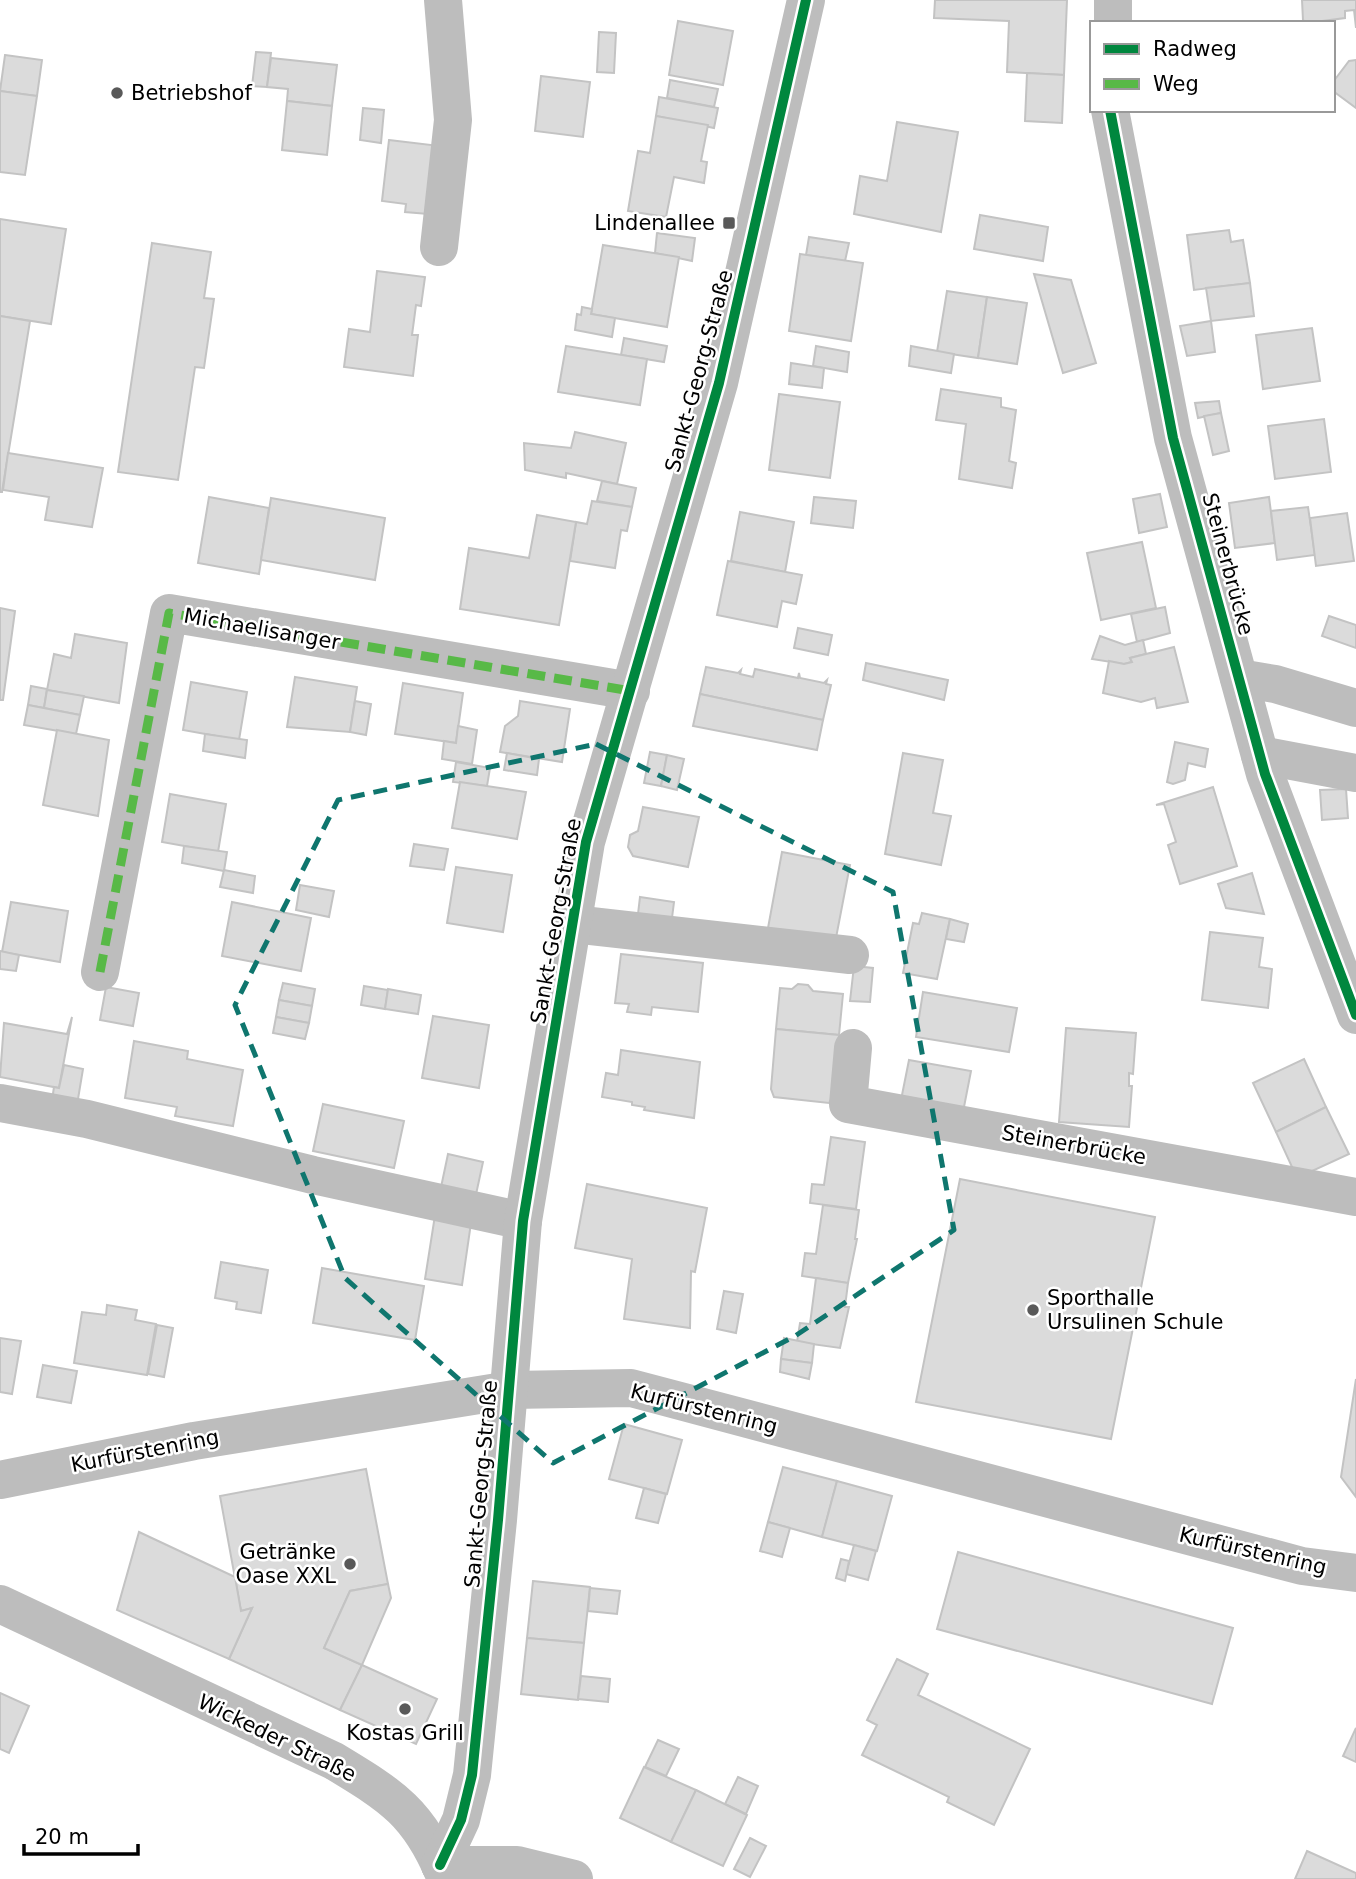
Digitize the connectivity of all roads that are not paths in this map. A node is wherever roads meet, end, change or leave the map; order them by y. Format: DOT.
graph roads {
  1 [pos="443,0"];
  2 [pos="806,0"];
  3 [pos="1113,0"];
  4 [pos="1113,21"];
  5 [pos="1110,112"];
  6 [pos="439,247"];
  7 [pos="1239,678"];
  8 [pos="631,691"];
  9 [pos="1356,708"];
  10 [pos="1260,755"];
  11 [pos="1356,773"];
  12 [pos="573,924"];
  13 [pos="850,955"];
  14 [pos="100,972"];
  15 [pos="1356,1015"];
  16 [pos="853,1048"];
  17 [pos="0,1103"];
  18 [pos="1356,1197"];
  19 [pos="523,1221"];
  20 [pos="510,1390"];
  21 [pos="0,1480"];
  22 [pos="1356,1573"];
  23 [pos="0,1604"];
  24 [pos="443,1872"];
  25 [pos="574,1879"];
  1 -- 6 [label="street"];
  2 -- 8 [label="street, Sankt-Georg-Straße"];
  3 -- 4 [label="street"];
  5 -- 7 [label="street, Steinerbrücke"];
  7 -- 9 [label="street"];
  7 -- 10 [label="street, Steinerbrücke"];
  8 -- 12 [label="street, Sankt-Georg-Straße"];
  8 -- 14 [label="street, Michaelisanger"];
  10 -- 11 [label="street"];
  10 -- 15 [label="street, Steinerbrücke"];
  12 -- 13 [label="street"];
  12 -- 19 [label="street, Sankt-Georg-Straße"];
  16 -- 18 [label="street, Steinerbrücke"];
  17 -- 19 [label="street"];
  19 -- 20 [label="street, Sankt-Georg-Straße"];
  20 -- 21 [label="street, Kurfürstenring"];
  20 -- 22 [label="street, Kurfürstenring"];
  20 -- 24 [label="street, Sankt-Georg-Straße"];
  23 -- 24 [label="street, Wickeder Straße"];
  24 -- 25 [label="street"];
}
